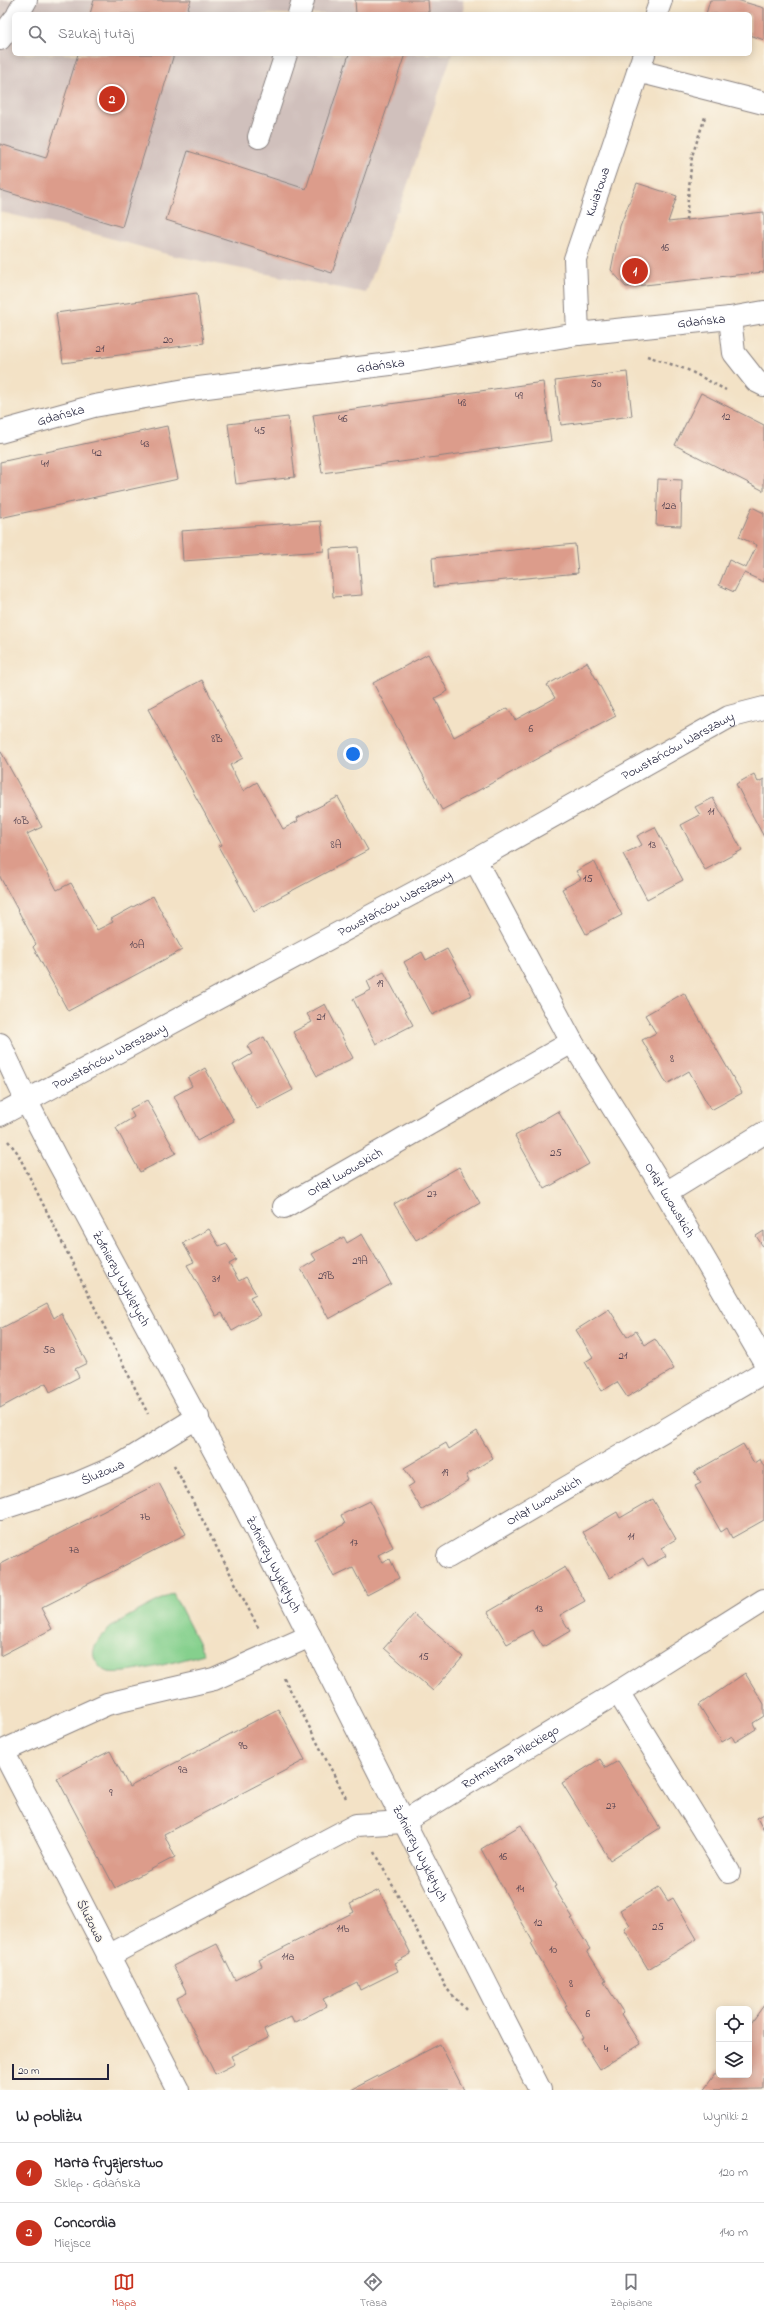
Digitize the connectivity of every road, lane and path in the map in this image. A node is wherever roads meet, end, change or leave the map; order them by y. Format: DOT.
graph roads {
  1 [pos="26,0"];
  2 [pos="303,0"];
  3 [pos="661,0"];
  4 [pos="19,12"];
  5 [pos="300,12"];
  6 [pos="657,12"];
  7 [pos="12,23"];
  8 [pos="0,39"];
  9 [pos="285,56"];
  10 [pos="641,62"];
  11 [pos="764,103"];
  12 [pos="705,116"];
  13 [pos="259,137"];
  14 [pos="686,220"];
  15 [pos="764,312"];
  16 [pos="730,318"];
  17 [pos="578,334"];
  18 [pos="646,356"];
  19 [pos="764,385"];
  20 [pos="730,392"];
  21 [pos="0,432"];
  22 [pos="764,708"];
  23 [pos="475,860"];
  24 [pos="572,1042"];
  25 [pos="0,1044"];
  26 [pos="27,1102"];
  27 [pos="0,1115"];
  28 [pos="764,1133"];
  29 [pos="1,1138"];
  30 [pos="666,1194"];
  31 [pos="284,1207"];
  32 [pos="764,1361"];
  33 [pos="764,1372"];
  34 [pos="198,1417"];
  35 [pos="160,1439"];
  36 [pos="0,1509"];
  37 [pos="448,1557"];
  38 [pos="764,1600"];
  39 [pos="310,1636"];
  40 [pos="271,1654"];
  41 [pos="618,1692"];
  42 [pos="403,1822"];
  43 [pos="361,1825"];
  44 [pos="729,1872"];
  45 [pos="108,1956"];
  46 [pos="468,2013"];
  47 [pos="178,2090"];
  48 [pos="540,2090"];
  1 -- 4 [label="street"];
  2 -- 5 [label="street"];
  3 -- 6 [label="street"];
  7 -- 8 [label="street"];
  9 -- 13 [label="street"];
  10 -- 11 [label="street"];
  10 -- 17 [label="street, Kwiatowa"];
  12 -- 14 [label="path"];
  15 -- 16 [label="street, Gdańska"];
  16 -- 17 [label="street, Gdańska"];
  16 -- 19 [label="street"];
  17 -- 21 [label="street, Gdańska"];
  18 -- 20 [label="path"];
  22 -- 23 [label="street, Powstańców Warszawy"];
  23 -- 24 [label="street, Orląt Lwowskich"];
  23 -- 26 [label="street, Powstańców Warszawy"];
  24 -- 30 [label="street, Orląt Lwowskich"];
  24 -- 31 [label="street, Orląt Lwowskich"];
  25 -- 26 [label="street, Żołnierzy Wyklętych"];
  26 -- 27 [label="street, Powstańców Warszawy"];
  26 -- 34 [label="street, Żołnierzy Wyklętych"];
  28 -- 30 [label="street"];
  29 -- 35 [label="path"];
  30 -- 32 [label="street, Orląt Lwowskich"];
  33 -- 37 [label="street, Orląt Lwowskich"];
  34 -- 35 [label="street, Śluzowa"];
  34 -- 39 [label="street, Żołnierzy Wyklętych"];
  35 -- 36 [label="street, Śluzowa"];
  35 -- 40 [label="path"];
  38 -- 41 [label="street, Rotmistrza Pileckiego"];
  39 -- 40 [label="street"];
  39 -- 42 [label="street, Żołnierzy Wyklętych"];
  40 -- 43 [label="path"];
  40 -- 45 [label="street, Śluzowa"];
  41 -- 42 [label="street, Rotmistrza Pileckiego"];
  41 -- 44 [label="street"];
  42 -- 43 [label="street"];
  42 -- 48 [label="street, Żołnierzy Wyklętych"];
  43 -- 45 [label="street"];
  43 -- 46 [label="path"];
  45 -- 47 [label="street, Śluzowa"];
}
